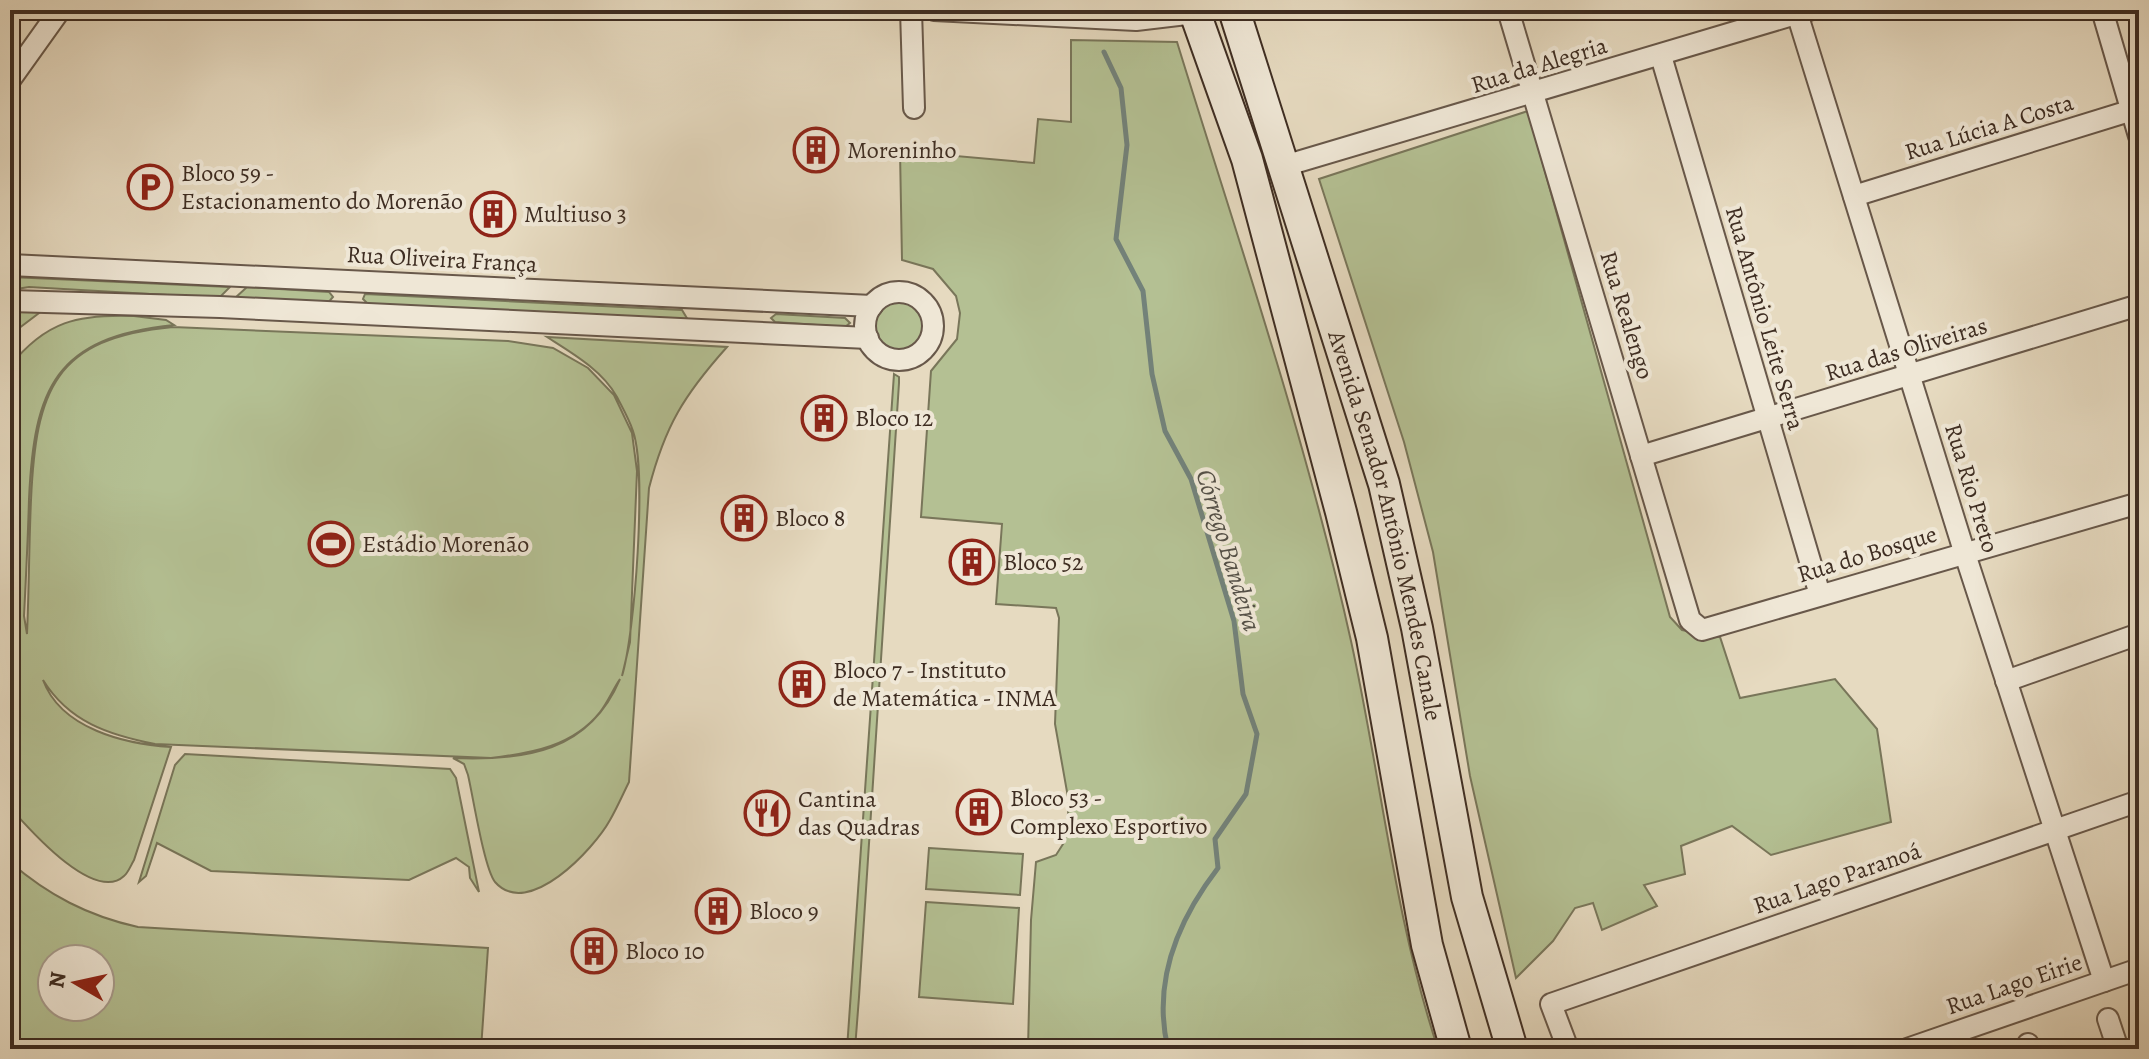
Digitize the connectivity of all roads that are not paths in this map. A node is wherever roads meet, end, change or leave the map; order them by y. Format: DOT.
graph roads {
  1 [pos="60,10"];
  2 [pos="911,10"];
  3 [pos="934,10"];
  4 [pos="1234,10"];
  5 [pos="1508,10"];
  6 [pos="2102,10"];
  7 [pos="1801,11"];
  8 [pos="1195,12"];
  9 [pos="1661,56"];
  10 [pos="1255,77"];
  11 [pos="10,80"];
  12 [pos="1534,95"];
  13 [pos="914,108"];
  14 [pos="2136,109"];
  15 [pos="2139,136"];
  16 [pos="1247,159"];
  17 [pos="1284,166"];
  18 [pos="1854,196"];
  19 [pos="10,265"];
  20 [pos="73,268"];
  21 [pos="247,274"];
  22 [pos="350,280"];
  23 [pos="10,301"];
  24 [pos="754,302"];
  25 [pos="69,303"];
  26 [pos="2139,305"];
  27 [pos="872,306"];
  28 [pos="220,307"];
  29 [pos="347,313"];
  30 [pos="755,332"];
  31 [pos="868,338"];
  32 [pos="1910,375"];
  33 [pos="1768,417"];
  34 [pos="1641,456"];
  35 [pos="2139,503"];
  36 [pos="1964,551"];
  37 [pos="1820,595"];
  38 [pos="1702,630"];
  39 [pos="2139,634"];
  40 [pos="2006,681"];
  41 [pos="2139,801"];
  42 [pos="2055,831"];
  43 [pos="2139,969"];
  44 [pos="2104,981"];
  45 [pos="1440,1000"];
  46 [pos="2108,1019"];
  47 [pos="1511,1046"];
  48 [pos="1456,1049"];
  49 [pos="1568,1049"];
  50 [pos="1907,1049"];
  51 [pos="2118,1049"];
  1 -- 11 [label="street"];
  2 -- 13 [label="street"];
  3 -- 8 [label="street"];
  4 -- 10 [label="main road, Avenida Senador Antônio Mendes Canale"];
  5 -- 12 [label="street, Rua Realengo"];
  6 -- 14 [label="street"];
  7 -- 9 [label="street, Rua da Alegria"];
  7 -- 18 [label="street, Rua Rio Preto"];
  8 -- 10 [label="main road"];
  8 -- 16 [label="main road, Avenida Senador Antônio Mendes Canale"];
  9 -- 12 [label="street, Rua da Alegria"];
  9 -- 33 [label="street, Rua Antônio Leite Serra"];
  10 -- 17 [label="main road, Avenida Senador Antônio Mendes Canale"];
  12 -- 17 [label="street, Rua da Alegria"];
  12 -- 34 [label="street, Rua Realengo"];
  14 -- 15 [label="street"];
  14 -- 18 [label="street, Rua Lúcia A Costa"];
  16 -- 17 [label="main road"];
  16 -- 45 [label="main road, Avenida Senador Antônio Mendes Canale"];
  17 -- 47 [label="main road, Avenida Senador Antônio Mendes Canale"];
  18 -- 32 [label="street, Rua Rio Preto"];
  19 -- 20 [label="street, Rua Oliveira França"];
  20 -- 21 [label="street, Rua Oliveira França"];
  20 -- 25 [label="street"];
  21 -- 22 [label="street, Rua Oliveira França"];
  21 -- 28 [label="street"];
  22 -- 24 [label="street, Rua Oliveira França"];
  22 -- 29 [label="street"];
  23 -- 25 [label="street"];
  24 -- 27 [label="street, Rua Oliveira França"];
  24 -- 30 [label="street"];
  25 -- 28 [label="street"];
  26 -- 32 [label="street, Rua das Oliveiras"];
  27 -- 31 [label="street"];
  27 -- 31 [label="street"];
  28 -- 29 [label="street"];
  29 -- 30 [label="street"];
  30 -- 31 [label="street"];
  32 -- 33 [label="street, Rua das Oliveiras"];
  32 -- 36 [label="street, Rua Rio Preto"];
  33 -- 34 [label="street, Rua das Oliveiras"];
  33 -- 37 [label="street, Rua Antônio Leite Serra"];
  34 -- 38 [label="street, Rua Realengo"];
  35 -- 36 [label="street, Rua do Bosque"];
  36 -- 37 [label="street, Rua do Bosque"];
  36 -- 40 [label="street, Rua Rio Preto"];
  37 -- 38 [label="street, Rua do Bosque"];
  39 -- 40 [label="street"];
  40 -- 42 [label="street, Rua Rio Preto"];
  41 -- 42 [label="street, Rua Lago Paranoá"];
  42 -- 44 [label="street, Rua Rio Preto"];
  42 -- 49 [label="street, Rua Lago Paranoá"];
  43 -- 44 [label="street, Rua Lago Eirie"];
  44 -- 50 [label="street, Rua Lago Eirie"];
  45 -- 47 [label="main road"];
  45 -- 48 [label="main road, Avenida Senador Antônio Mendes Canale"];
  46 -- 51 [label="street"];
}
